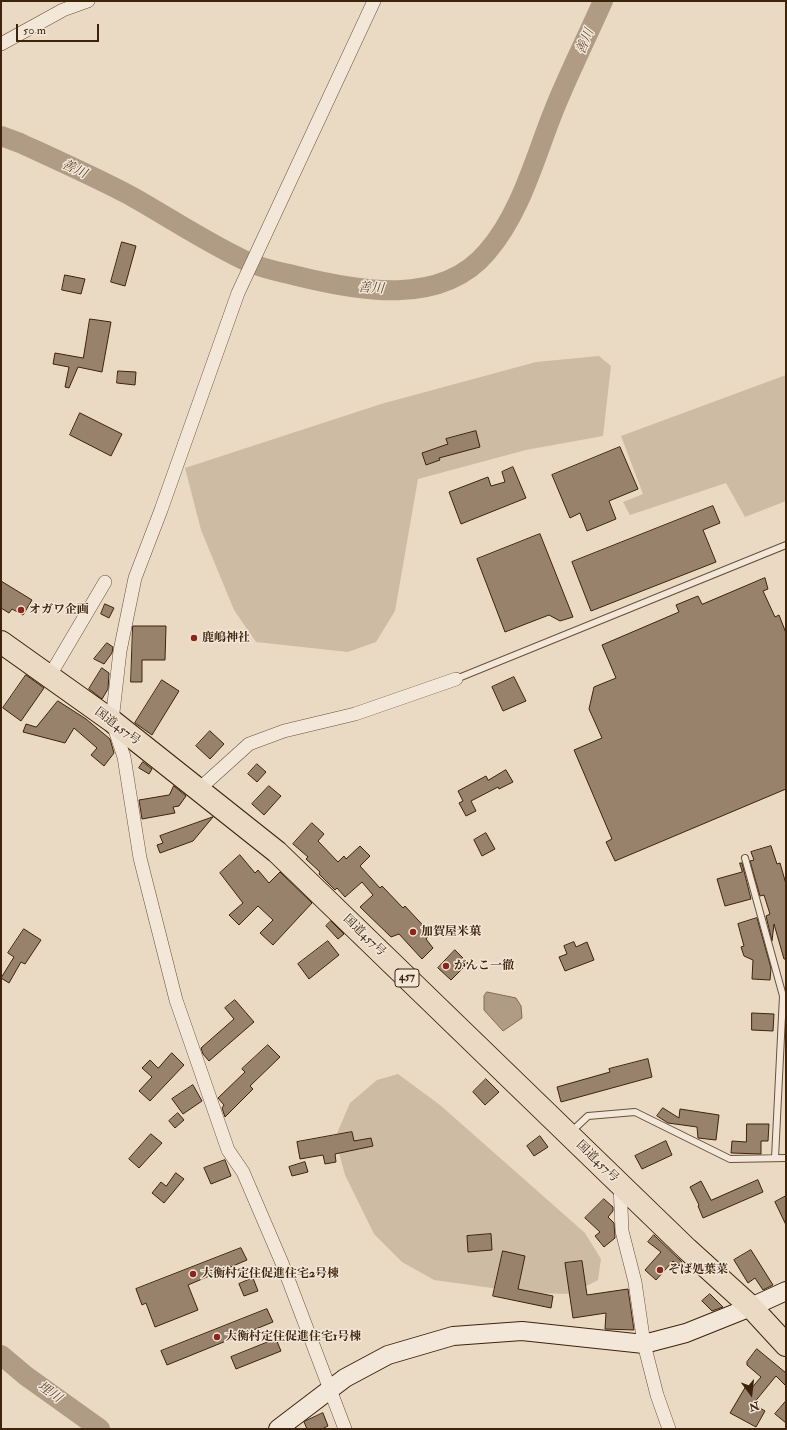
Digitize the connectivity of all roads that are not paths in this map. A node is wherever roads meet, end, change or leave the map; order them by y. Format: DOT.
graph roads {
  1 [pos="88,1"];
  2 [pos="374,1"];
  3 [pos="1,44"];
  4 [pos="786,545"];
  5 [pos="105,582"];
  6 [pos="1,642"];
  7 [pos="49,677"];
  8 [pos="456,679"];
  9 [pos="112,722"];
  10 [pos="198,790"];
  11 [pos="745,858"];
  12 [pos="568,1134"];
  13 [pos="775,1158"];
  14 [pos="786,1158"];
  15 [pos="620,1184"];
  16 [pos="786,1291"];
  17 [pos="751,1307"];
  18 [pos="644,1344"];
  19 [pos="786,1345"];
  20 [pos="329,1390"];
  21 [pos="278,1429"];
  22 [pos="345,1429"];
  23 [pos="669,1429"];
  1 -- 3 [label="street"];
  2 -- 9 [label="street"];
  4 -- 8 [label="lane"];
  5 -- 7 [label="street"];
  6 -- 7 [label="highway, 国道457号 / 457"];
  7 -- 9 [label="highway, 国道457号 / 457"];
  8 -- 10 [label="street"];
  9 -- 10 [label="highway, 国道457号 / 457"];
  9 -- 20 [label="street"];
  10 -- 12 [label="highway, 国道457号 / 457"];
  11 -- 13 [label="lane"];
  12 -- 13 [label="lane"];
  12 -- 15 [label="highway, 国道457号 / 457"];
  13 -- 14 [label="lane"];
  15 -- 17 [label="highway, 国道457号 / 457"];
  15 -- 18 [label="street"];
  16 -- 17 [label="street"];
  17 -- 18 [label="street"];
  17 -- 19 [label="highway, 国道457号 / 457"];
  18 -- 20 [label="street"];
  18 -- 23 [label="street"];
  20 -- 21 [label="street"];
  20 -- 22 [label="street"];
}
